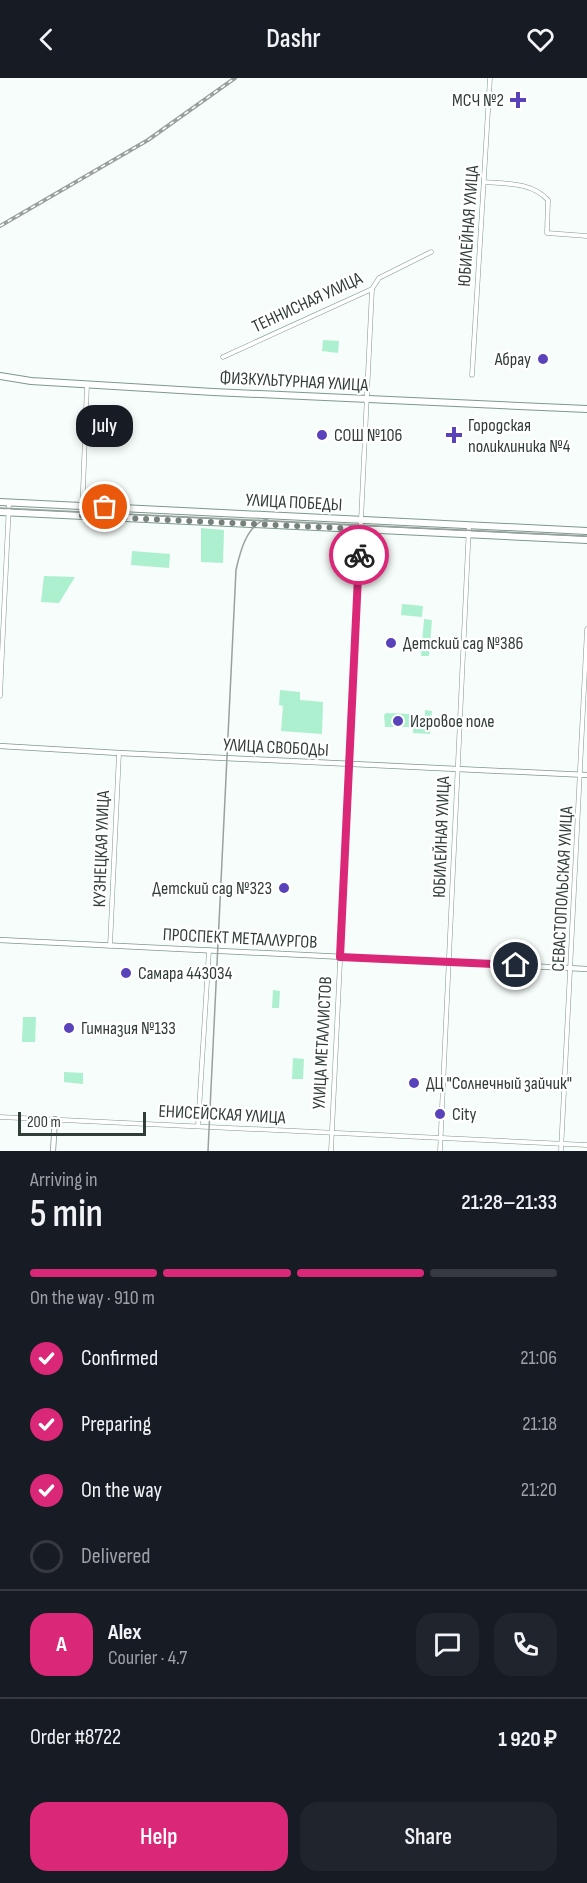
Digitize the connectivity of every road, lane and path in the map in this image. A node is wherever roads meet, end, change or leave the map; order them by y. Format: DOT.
graph roads {
  1 [pos="490,78"];
  2 [pos="484,182"];
  3 [pos="587,236"];
  4 [pos="431,252"];
  5 [pos="372,289"];
  6 [pos="223,357"];
  7 [pos="472,375"];
  8 [pos="0,376"];
  9 [pos="87,384"];
  10 [pos="366,399"];
  11 [pos="587,409"];
  12 [pos="0,502"];
  13 [pos="9,503"];
  14 [pos="82,506"];
  15 [pos="0,512"];
  16 [pos="10,512"];
  17 [pos="82,516"];
  18 [pos="361,520"];
  19 [pos="469,525"];
  20 [pos="360,529"];
  21 [pos="587,531"];
  22 [pos="469,534"];
  23 [pos="587,540"];
  24 [pos="587,629"];
  25 [pos="0,696"];
  26 [pos="0,746"];
  27 [pos="118,753"];
  28 [pos="349,764"];
  29 [pos="457,769"];
  30 [pos="580,775"];
  31 [pos="587,775"];
  32 [pos="0,940"];
  33 [pos="111,946"];
  34 [pos="209,950"];
  35 [pos="340,957"];
  36 [pos="450,962"];
  37 [pos="572,968"];
  38 [pos="587,969"];
  39 [pos="0,1117"];
  40 [pos="54,1119"];
  41 [pos="198,1126"];
  42 [pos="331,1133"];
  43 [pos="441,1138"];
  44 [pos="562,1144"];
  45 [pos="587,1145"];
  46 [pos="53,1151"];
  47 [pos="331,1151"];
  48 [pos="440,1151"];
  49 [pos="561,1151"];
  1 -- 2 [label="street, ЮБИЛЕЙНАЯ УЛИЦА"];
  2 -- 3 [label="street"];
  2 -- 7 [label="street, ЮБИЛЕЙНАЯ УЛИЦА"];
  4 -- 5 [label="street, ТЕННИСНАЯ УЛИЦА"];
  5 -- 6 [label="street, ТЕННИСНАЯ УЛИЦА"];
  5 -- 10 [label="street, УЛИЦА МЕТАЛЛИСТОВ"];
  8 -- 9 [label="main road, ФИЗКУЛЬТУРНАЯ УЛИЦА"];
  9 -- 10 [label="main road, ФИЗКУЛЬТУРНАЯ УЛИЦА"];
  9 -- 14 [label="street"];
  10 -- 11 [label="main road, ФИЗКУЛЬТУРНАЯ УЛИЦА"];
  10 -- 18 [label="street, УЛИЦА МЕТАЛЛИСТОВ"];
  12 -- 13 [label="main road, УЛИЦА ПОБЕДЫ"];
  13 -- 14 [label="main road, УЛИЦА ПОБЕДЫ"];
  13 -- 16 [label="street"];
  14 -- 17 [label="street"];
  14 -- 18 [label="main road, УЛИЦА ПОБЕДЫ"];
  15 -- 16 [label="main road, УЛИЦА ПОБЕДЫ"];
  16 -- 17 [label="main road, УЛИЦА ПОБЕДЫ"];
  16 -- 25 [label="street"];
  17 -- 20 [label="main road, УЛИЦА ПОБЕДЫ"];
  18 -- 19 [label="main road, УЛИЦА ПОБЕДЫ"];
  18 -- 20 [label="street, УЛИЦА МЕТАЛЛИСТОВ"];
  19 -- 21 [label="main road, УЛИЦА ПОБЕДЫ"];
  19 -- 22 [label="street, ЮБИЛЕЙНАЯ УЛИЦА"];
  20 -- 22 [label="main road, УЛИЦА ПОБЕДЫ"];
  20 -- 28 [label="street, УЛИЦА МЕТАЛЛИСТОВ"];
  22 -- 23 [label="main road, УЛИЦА ПОБЕДЫ"];
  22 -- 29 [label="street, ЮБИЛЕЙНАЯ УЛИЦА"];
  24 -- 30 [label="street, СЕВАСТОПОЛЬСКАЯ УЛИЦА"];
  26 -- 27 [label="street, УЛИЦА СВОБОДЫ"];
  27 -- 28 [label="street, УЛИЦА СВОБОДЫ"];
  27 -- 33 [label="street, КУЗНЕЦКАЯ УЛИЦА"];
  28 -- 29 [label="street, УЛИЦА СВОБОДЫ"];
  28 -- 35 [label="street, УЛИЦА МЕТАЛЛИСТОВ"];
  29 -- 30 [label="street, УЛИЦА СВОБОДЫ"];
  29 -- 36 [label="street, ЮБИЛЕЙНАЯ УЛИЦА"];
  30 -- 31 [label="street, УЛИЦА СВОБОДЫ"];
  30 -- 37 [label="street, СЕВАСТОПОЛЬСКАЯ УЛИЦА"];
  32 -- 33 [label="street, ПРОСПЕКТ МЕТАЛЛУРГОВ"];
  33 -- 34 [label="street, ПРОСПЕКТ МЕТАЛЛУРГОВ"];
  34 -- 35 [label="street, ПРОСПЕКТ МЕТАЛЛУРГОВ"];
  34 -- 41 [label="street"];
  35 -- 36 [label="street, ПРОСПЕКТ МЕТАЛЛУРГОВ"];
  35 -- 42 [label="street, УЛИЦА МЕТАЛЛИСТОВ"];
  36 -- 37 [label="street, ПРОСПЕКТ МЕТАЛЛУРГОВ"];
  36 -- 43 [label="street, ЮБИЛЕЙНАЯ УЛИЦА"];
  37 -- 38 [label="street, ПРОСПЕКТ МЕТАЛЛУРГОВ"];
  37 -- 44 [label="street, СЕВАСТОПОЛЬСКАЯ УЛИЦА"];
  39 -- 40 [label="street, ЕНИСЕЙСКАЯ УЛИЦА"];
  40 -- 41 [label="street, ЕНИСЕЙСКАЯ УЛИЦА"];
  40 -- 46 [label="street"];
  41 -- 42 [label="street, ЕНИСЕЙСКАЯ УЛИЦА"];
  42 -- 43 [label="street, ЕНИСЕЙСКАЯ УЛИЦА"];
  42 -- 47 [label="street, УЛИЦА МЕТАЛЛИСТОВ"];
  43 -- 44 [label="street, ЕНИСЕЙСКАЯ УЛИЦА"];
  43 -- 48 [label="street, ЮБИЛЕЙНАЯ УЛИЦА"];
  44 -- 45 [label="street, ЕНИСЕЙСКАЯ УЛИЦА"];
  44 -- 49 [label="street, СЕВАСТОПОЛЬСКАЯ УЛИЦА"];
}
